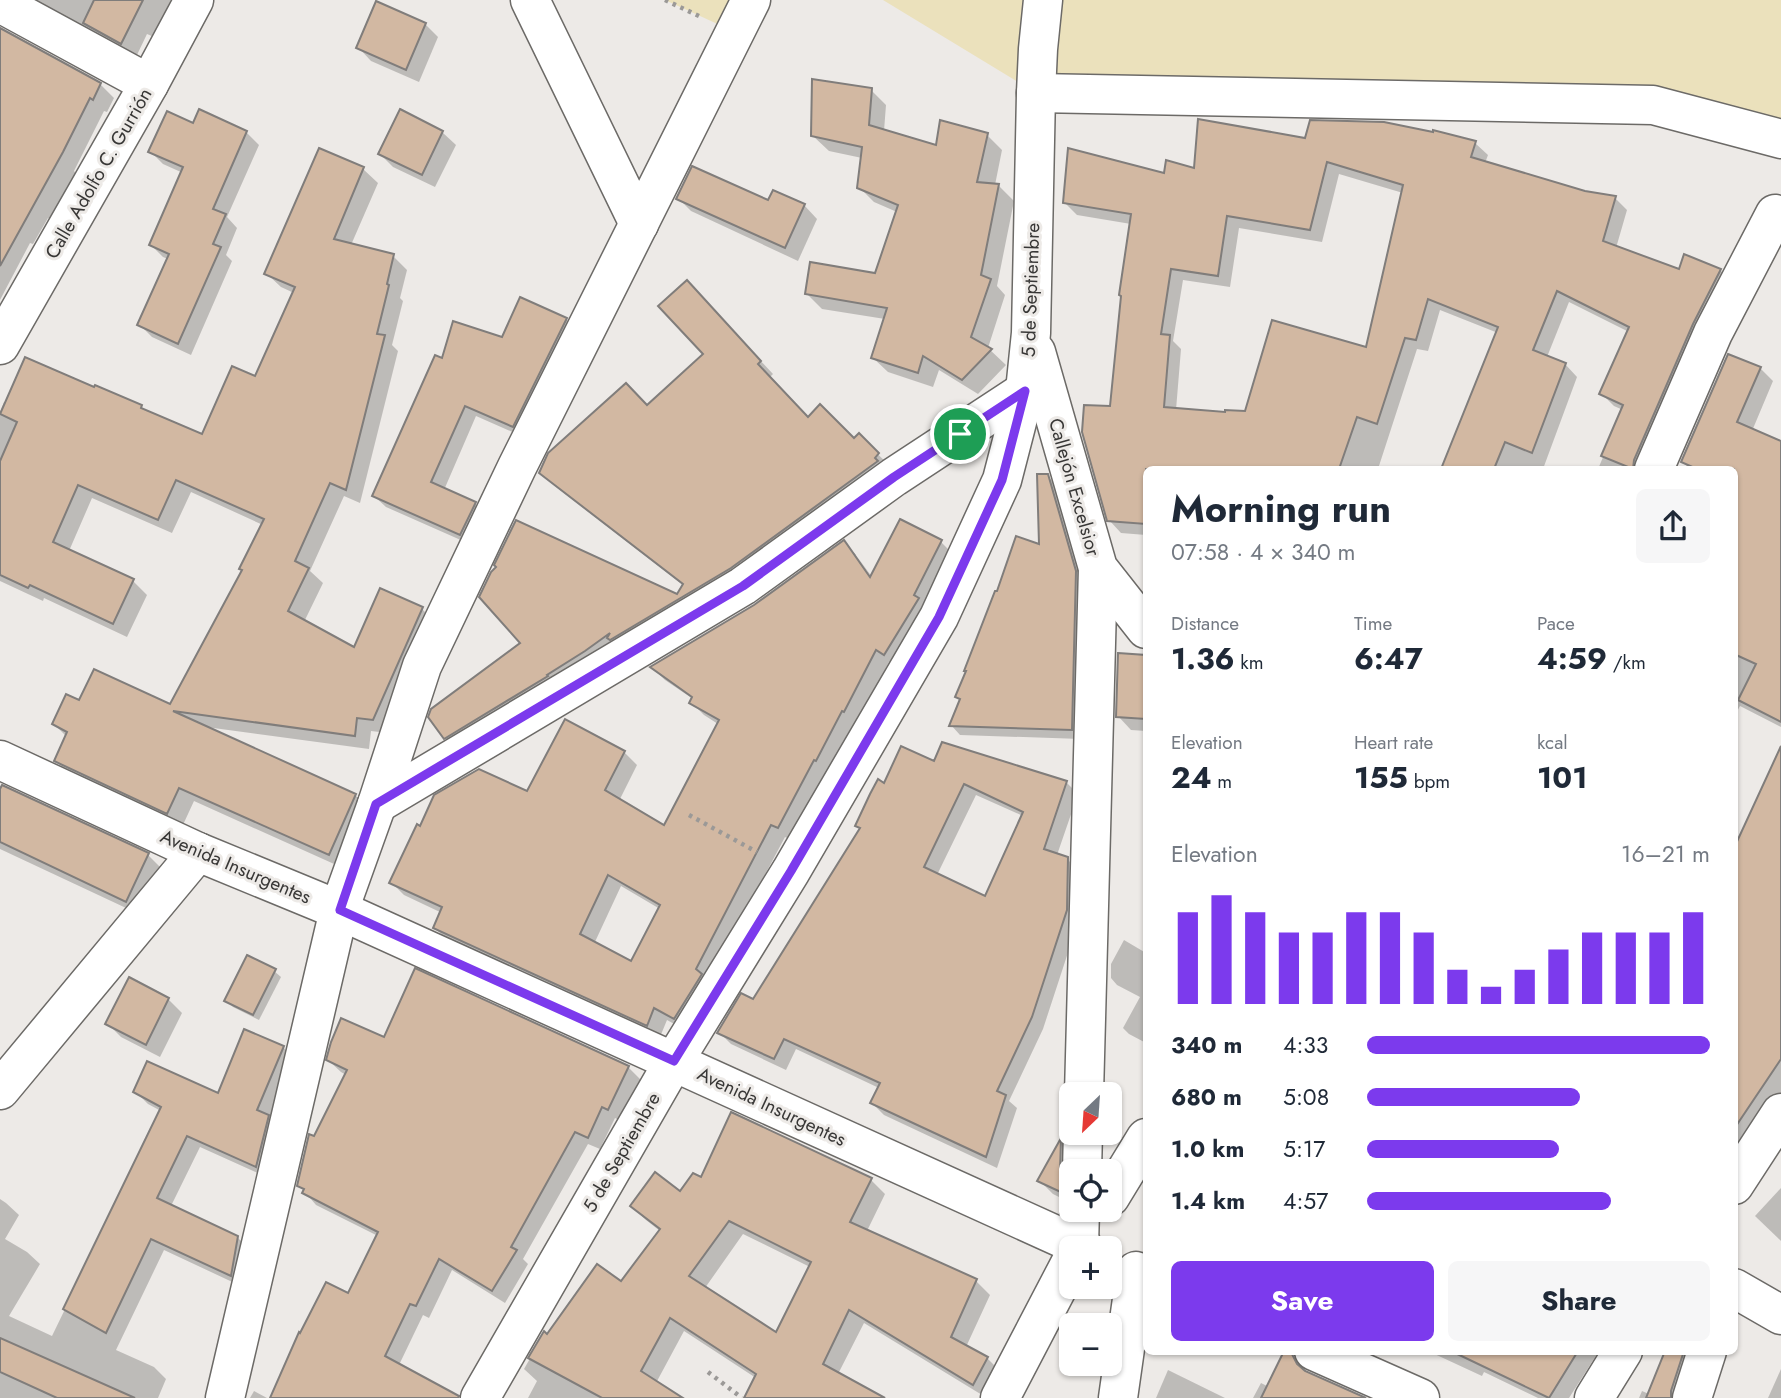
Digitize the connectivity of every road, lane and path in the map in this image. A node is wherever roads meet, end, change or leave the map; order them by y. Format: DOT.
graph roads {
  1 [pos="194,0"];
  2 [pos="530,0"];
  3 [pos="751,0"];
  4 [pos="1043,0"];
  5 [pos="0,2"];
  6 [pos="149,84"];
  7 [pos="1036,93"];
  8 [pos="1781,139"];
  9 [pos="1775,214"];
  10 [pos="639,224"];
  11 [pos="1031,332"];
  12 [pos="0,345"];
  13 [pos="1025,391"];
  14 [pos="1655,466"];
  15 [pos="1098,568"];
  16 [pos="1143,625"];
  17 [pos="0,760"];
  18 [pos="376,804"];
  19 [pos="689,815"];
  20 [pos="198,852"];
  21 [pos="791,871"];
  22 [pos="340,910"];
  23 [pos="674,1061"];
  24 [pos="1084,1082"];
  25 [pos="0,1090"];
  26 [pos="1781,1113"];
  27 [pos="1143,1143"];
  28 [pos="1122,1177"];
  29 [pos="1738,1177"];
  30 [pos="1062,1236"];
  31 [pos="1738,1290"];
  32 [pos="1066,1299"];
  33 [pos="1104,1299"];
  34 [pos="1781,1315"];
  35 [pos="1323,1355"];
  36 [pos="1621,1355"];
  37 [pos="1706,1355"];
  38 [pos="708,1371"];
  39 [pos="225,1398"];
  40 [pos="480,1398"];
  41 [pos="742,1398"];
  42 [pos="1000,1398"];
  43 [pos="1118,1398"];
  44 [pos="1420,1398"];
  45 [pos="1594,1398"];
  46 [pos="1692,1398"];
  1 -- 6 [label="street, Calle Adolfo C. Gurrión"];
  2 -- 10 [label="street"];
  3 -- 10 [label="street"];
  4 -- 7 [label="street, 5 de Septiembre"];
  5 -- 6 [label="street"];
  6 -- 12 [label="street, Calle Adolfo C. Gurrión"];
  7 -- 8 [label="street"];
  7 -- 11 [label="street, 5 de Septiembre"];
  9 -- 14 [label="street"];
  10 -- 18 [label="street"];
  11 -- 13 [label="street, 5 de Septiembre"];
  11 -- 15 [label="street, Callejón Excelsior"];
  13 -- 18 [label="street"];
  13 -- 21 [label="street, 5 de Septiembre"];
  15 -- 16 [label="street, Callejón Excelsior"];
  15 -- 24 [label="street"];
  17 -- 20 [label="street, Avenida Insurgentes"];
  18 -- 22 [label="street"];
  19 -- 21 [label="path"];
  20 -- 22 [label="street, Avenida Insurgentes"];
  20 -- 25 [label="street"];
  21 -- 23 [label="street, 5 de Septiembre"];
  22 -- 23 [label="street, Avenida Insurgentes"];
  22 -- 39 [label="street"];
  23 -- 30 [label="street, Avenida Insurgentes"];
  23 -- 40 [label="street, 5 de Septiembre"];
  26 -- 29 [label="street"];
  27 -- 28 [label="street"];
  31 -- 34 [label="street"];
  32 -- 42 [label="street"];
  33 -- 43 [label="street"];
  35 -- 44 [label="street"];
  36 -- 45 [label="street"];
  37 -- 46 [label="street"];
  38 -- 41 [label="path"];
}
